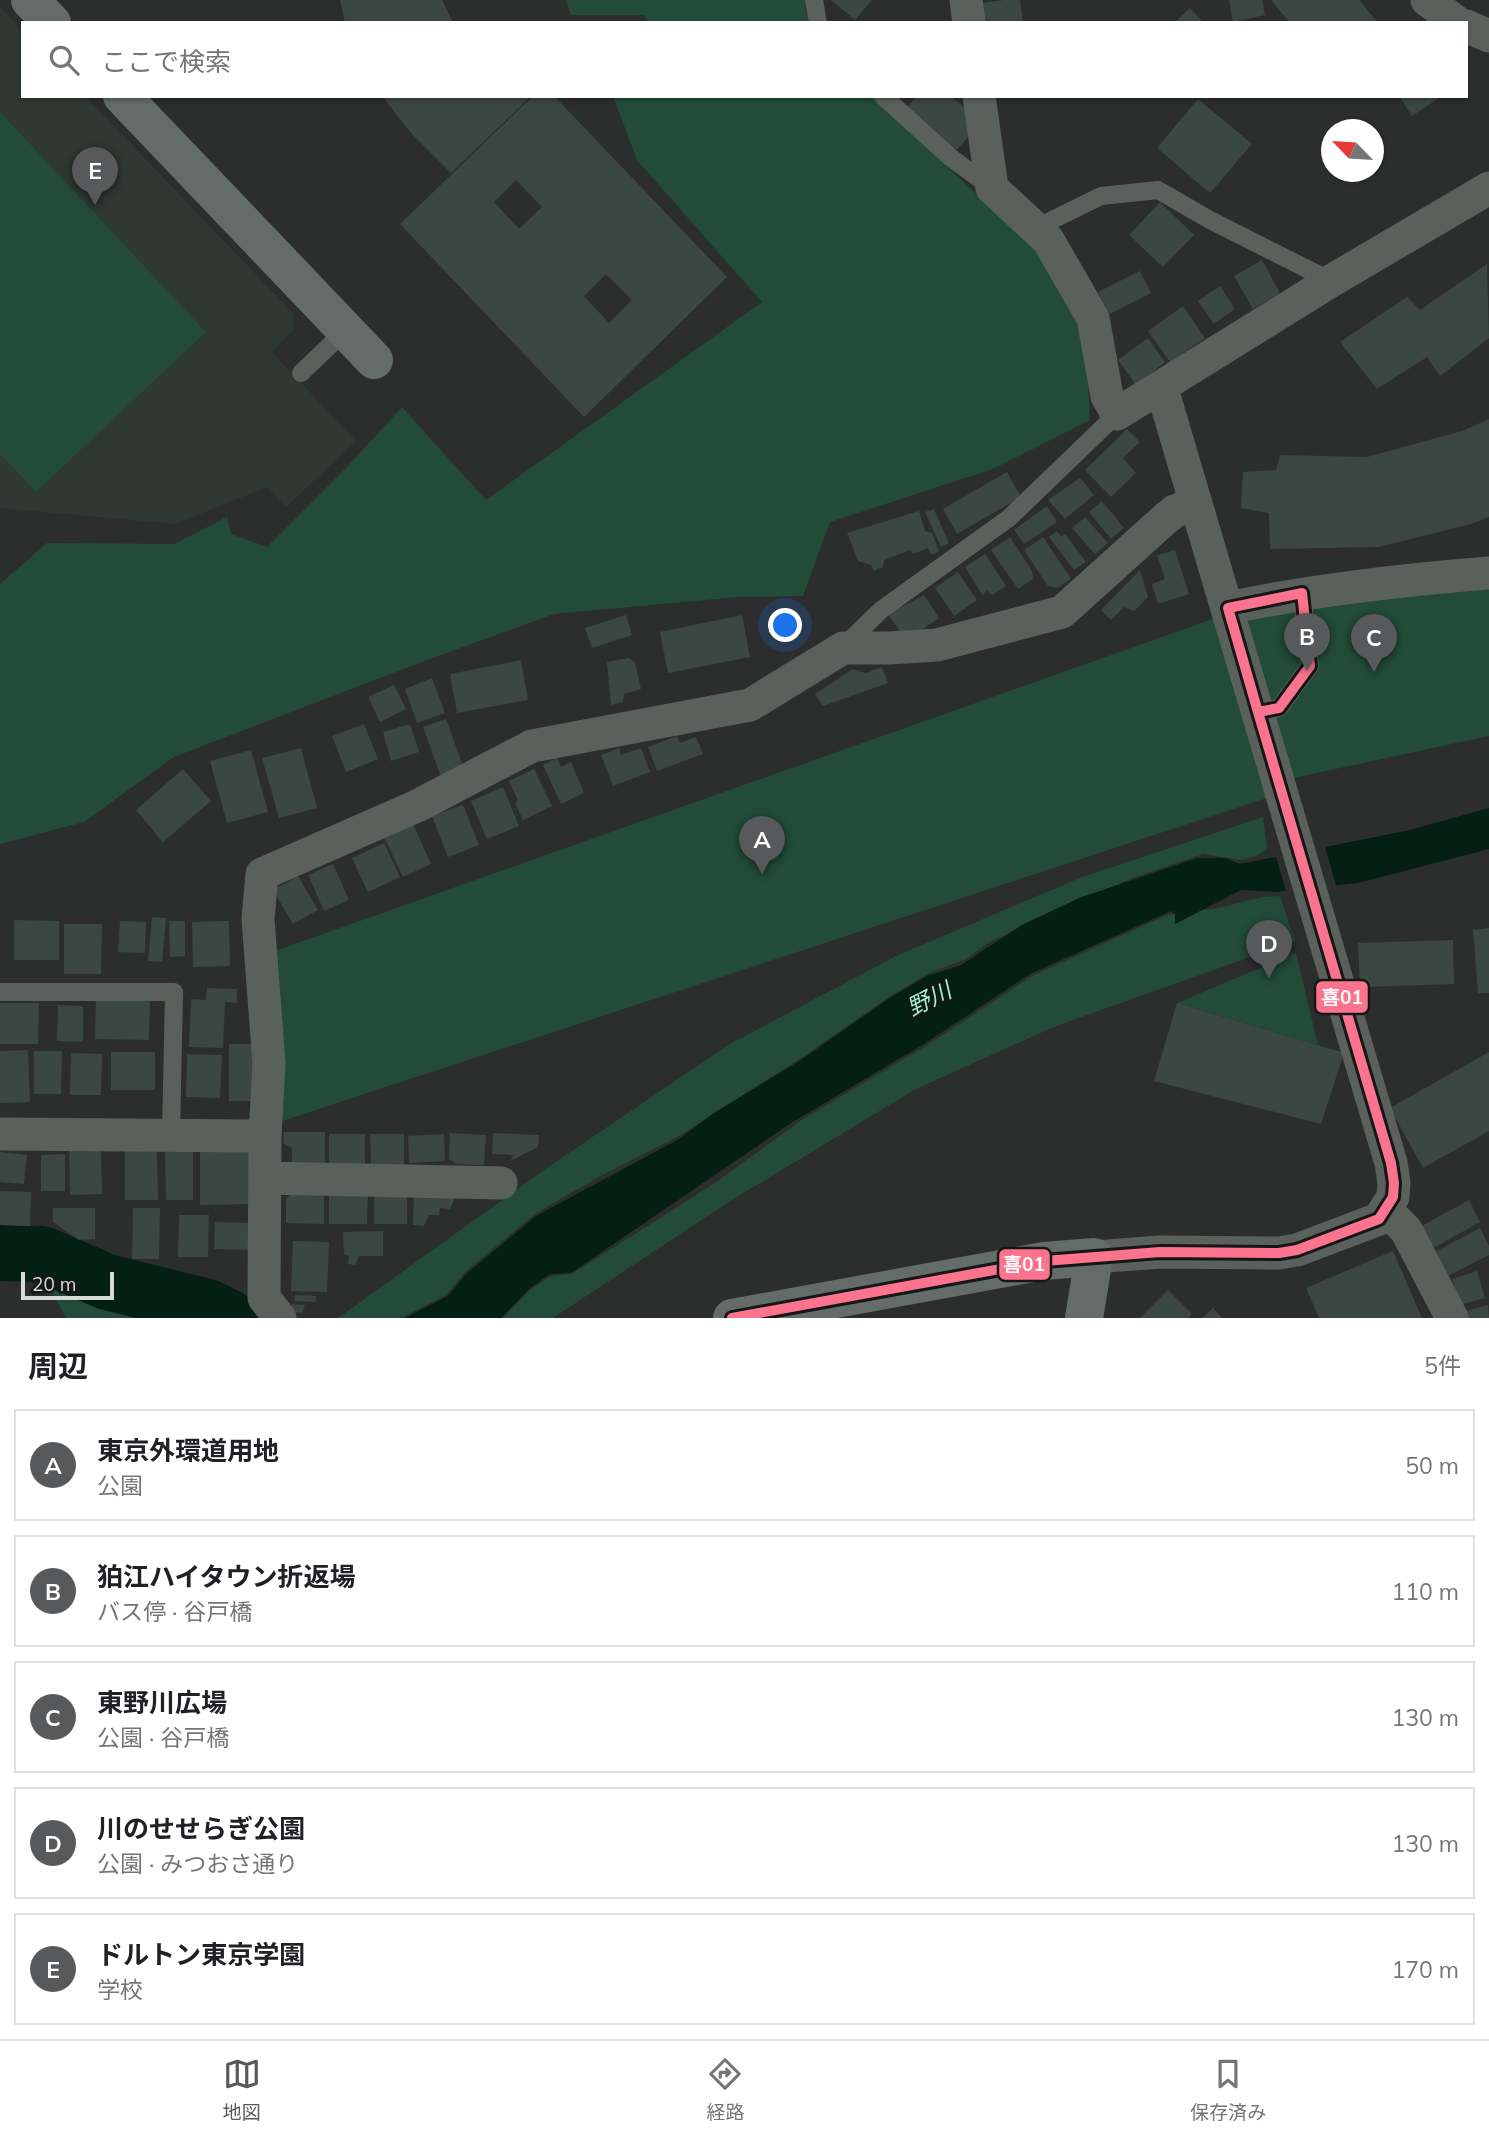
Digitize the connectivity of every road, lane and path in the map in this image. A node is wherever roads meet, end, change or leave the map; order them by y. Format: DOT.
graph roads {
  1 [pos="30,0"];
  2 [pos="814,0"];
  3 [pos="966,0"];
  4 [pos="1427,0"];
  5 [pos="50,21"];
  6 [pos="818,21"];
  7 [pos="969,21"];
  8 [pos="1455,21"];
  9 [pos="1468,27"];
  10 [pos="1489,36"];
  11 [pos="124,98"];
  12 [pos="885,98"];
  13 [pos="979,98"];
  14 [pos="992,188"];
  15 [pos="1489,188"];
  16 [pos="1036,228"];
  17 [pos="1331,281"];
  18 [pos="346,330"];
  19 [pos="374,360"];
  20 [pos="301,373"];
  21 [pos="1161,388"];
  22 [pos="1117,414"];
  23 [pos="1196,503"];
  24 [pos="1489,573"];
  25 [pos="1302,593"];
  26 [pos="1227,608"];
  27 [pos="843,648"];
  28 [pos="1258,712"];
  29 [pos="0,992"];
  30 [pos="0,1134"];
  31 [pos="171,1135"];
  32 [pos="265,1136"];
  33 [pos="265,1178"];
  34 [pos="501,1183"];
  35 [pos="1386,1210"];
  36 [pos="1094,1257"];
  37 [pos="1088,1316"];
  38 [pos="280,1318"];
  39 [pos="732,1318"];
  40 [pos="1452,1318"];
  1 -- 5 [label="street"];
  2 -- 6 [label="lane"];
  3 -- 7 [label="street"];
  4 -- 8 [label="street"];
  9 -- 10 [label="street"];
  11 -- 18 [label="street"];
  12 -- 14 [label="lane"];
  13 -- 14 [label="street"];
  14 -- 16 [label="street"];
  15 -- 17 [label="street"];
  16 -- 17 [label="lane"];
  16 -- 22 [label="street"];
  17 -- 21 [label="street"];
  18 -- 19 [label="street"];
  18 -- 20 [label="lane"];
  21 -- 22 [label="street"];
  21 -- 23 [label="street"];
  22 -- 27 [label="lane"];
  23 -- 26 [label="street"];
  23 -- 27 [label="street"];
  24 -- 25 [label="street"];
  25 -- 26 [label="street"];
  25 -- 28 [label="lane"];
  26 -- 28 [label="street"];
  27 -- 32 [label="street"];
  28 -- 35 [label="street"];
  29 -- 31 [label="lane"];
  30 -- 31 [label="street"];
  31 -- 32 [label="street"];
  32 -- 33 [label="street"];
  33 -- 34 [label="street"];
  33 -- 38 [label="street"];
  35 -- 36 [label="street"];
  35 -- 40 [label="street"];
  36 -- 37 [label="street"];
  36 -- 39 [label="street"];
}
